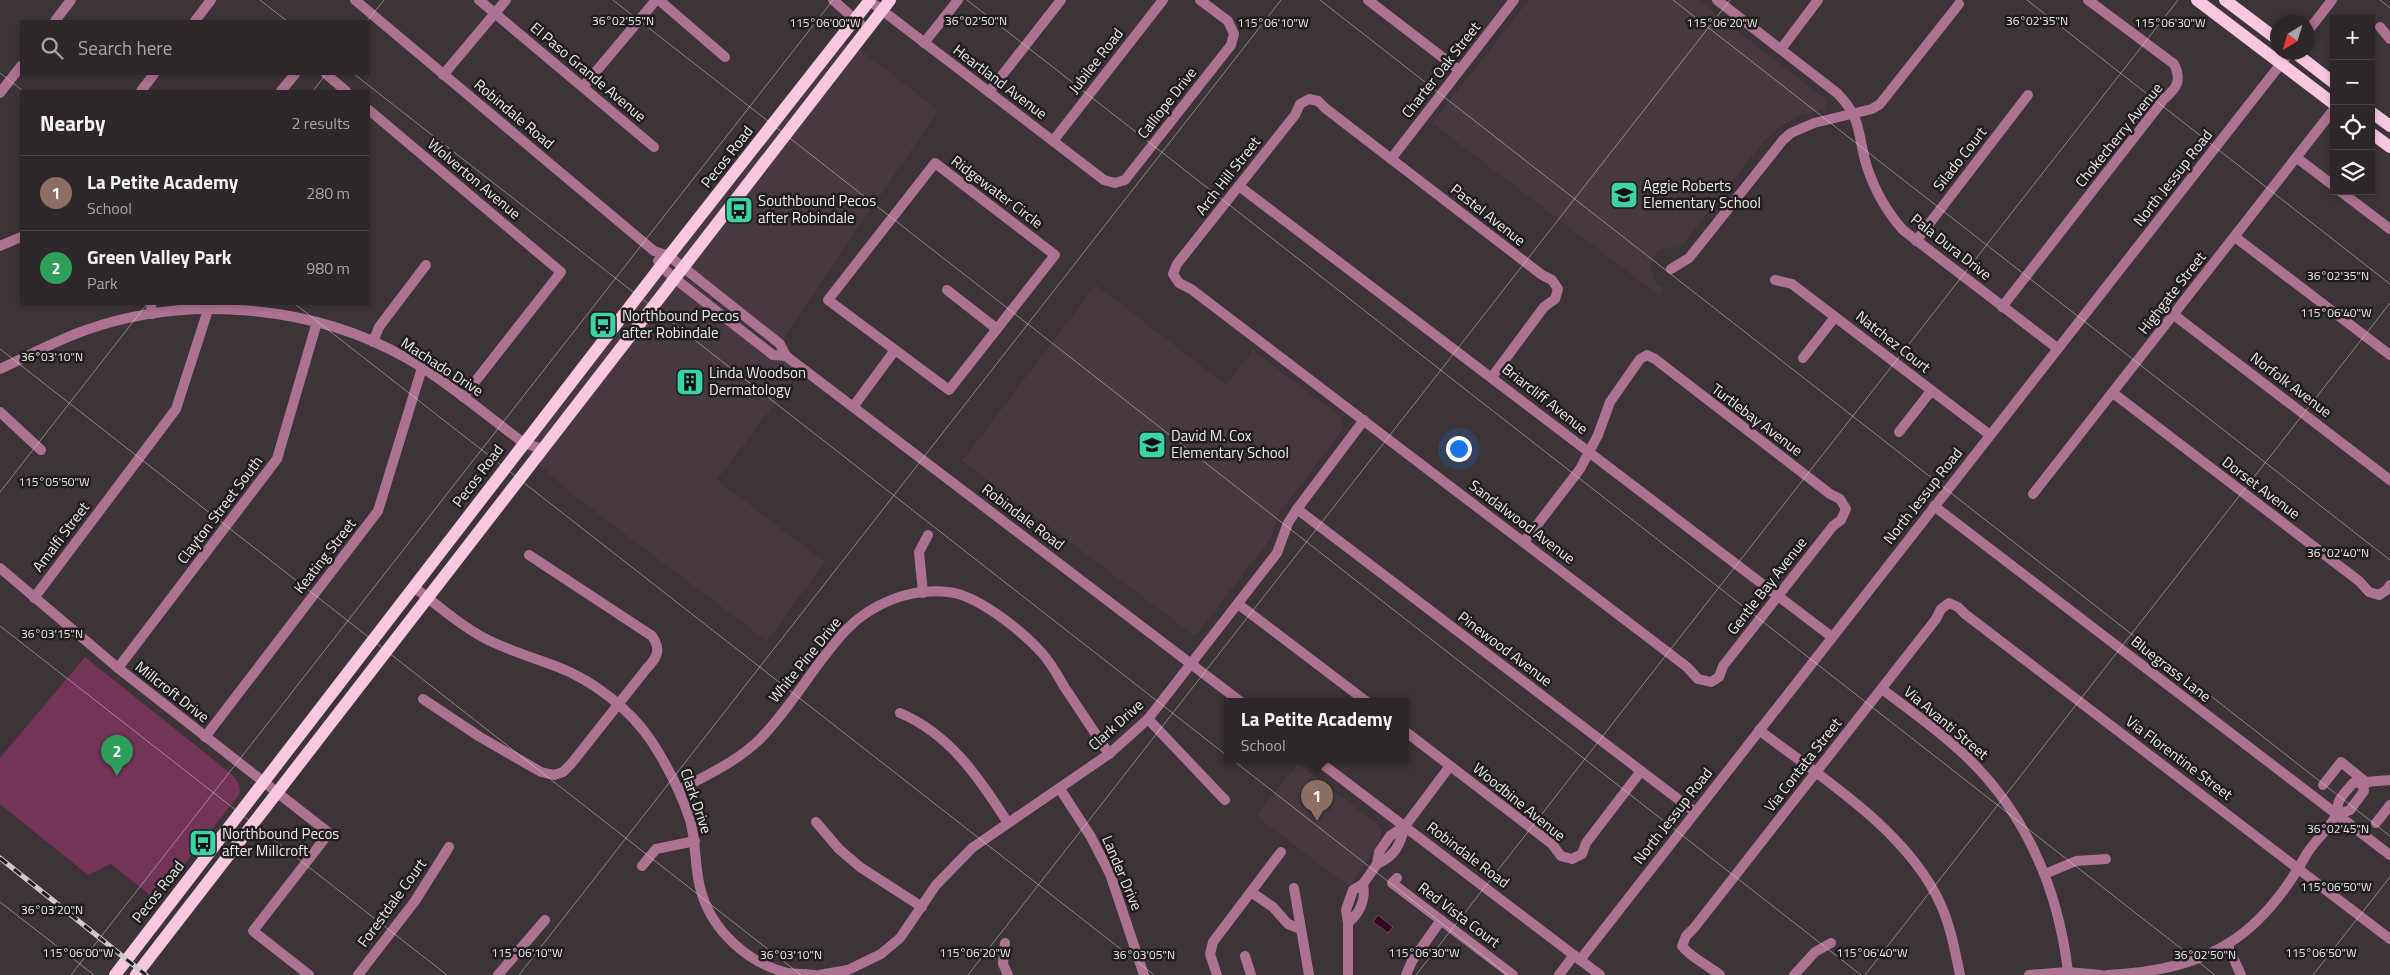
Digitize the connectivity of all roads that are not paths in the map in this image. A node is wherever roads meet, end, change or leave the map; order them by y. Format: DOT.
graph roads {
  1 [pos="71,0"];
  2 [pos="212,0"];
  3 [pos="355,0"];
  4 [pos="480,0"];
  5 [pos="506,0"];
  6 [pos="657,0"];
  7 [pos="833,0"];
  8 [pos="870,0"];
  9 [pos="890,0"];
  10 [pos="958,0"];
  11 [pos="1060,0"];
  12 [pos="1163,0"];
  13 [pos="1200,0"];
  14 [pos="1368,0"];
  15 [pos="1514,0"];
  16 [pos="1717,0"];
  17 [pos="1818,0"];
  18 [pos="2088,0"];
  19 [pos="2198,0"];
  20 [pos="2225,0"];
  21 [pos="2332,0"];
  22 [pos="1959,4"];
  23 [pos="882,11"];
  24 [pos="495,13"];
  25 [pos="855,19"];
  26 [pos="56,20"];
  27 [pos="196,20"];
  28 [pos="2315,22"];
  29 [pos="2380,27"];
  30 [pos="867,30"];
  31 [pos="2270,34"];
  32 [pos="2390,39"];
  33 [pos="924,43"];
  34 [pos="1781,49"];
  35 [pos="725,57"];
  36 [pos="2285,60"];
  37 [pos="2303,60"];
  38 [pos="2281,64"];
  39 [pos="20,67"];
  40 [pos="1460,70"];
  41 [pos="153,75"];
  42 [pos="294,75"];
  43 [pos="327,75"];
  44 [pos="443,75"];
  45 [pos="2330,80"];
  46 [pos="583,87"];
  47 [pos="142,90"];
  48 [pos="282,90"];
  49 [pos="345,90"];
  50 [pos="989,92"];
  51 [pos="0,94"];
  52 [pos="2028,95"];
  53 [pos="1308,99"];
  54 [pos="2330,101"];
  55 [pos="370,111"];
  56 [pos="1854,114"];
  57 [pos="2330,114"];
  58 [pos="2375,115"];
  59 [pos="776,120"];
  60 [pos="2390,126"];
  61 [pos="2375,136"];
  62 [pos="1053,141"];
  63 [pos="654,147"];
  64 [pos="2390,147"];
  65 [pos="2297,158"];
  66 [pos="1391,159"];
  67 [pos="764,162"];
  68 [pos="1114,183"];
  69 [pos="2330,183"];
  70 [pos="1239,186"];
  71 [pos="2345,195"];
  72 [pos="2390,229"];
  73 [pos="20,236"];
  74 [pos="2235,237"];
  75 [pos="1916,241"];
  76 [pos="0,246"];
  77 [pos="665,261"];
  78 [pos="426,265"];
  79 [pos="682,267"];
  80 [pos="1671,269"];
  81 [pos="1173,274"];
  82 [pos="674,278"];
  83 [pos="1775,280"];
  84 [pos="946,290"];
  85 [pos="2002,306"];
  86 [pos="266,308"];
  87 [pos="152,309"];
  88 [pos="208,310"];
  89 [pos="2174,315"];
  90 [pos="1835,317"];
  91 [pos="317,322"];
  92 [pos="997,329"];
  93 [pos="372,342"];
  94 [pos="2057,348"];
  95 [pos="895,350"];
  96 [pos="2390,355"];
  97 [pos="786,356"];
  98 [pos="1803,358"];
  99 [pos="422,368"];
  100 [pos="0,369"];
  101 [pos="1492,377"];
  102 [pos="1931,391"];
  103 [pos="2113,393"];
  104 [pos="463,397"];
  105 [pos="853,407"];
  106 [pos="0,412"];
  107 [pos="1364,420"];
  108 [pos="1899,432"];
  109 [pos="1990,435"];
  110 [pos="524,443"];
  111 [pos="542,449"];
  112 [pos="41,450"];
  113 [pos="1589,452"];
  114 [pos="2390,480"];
  115 [pos="2034,494"];
  116 [pos="1934,506"];
  117 [pos="1297,509"];
  118 [pos="1846,509"];
  119 [pos="928,535"];
  120 [pos="1524,542"];
  121 [pos="529,555"];
  122 [pos="0,568"];
  123 [pos="2390,585"];
  124 [pos="414,587"];
  125 [pos="923,592"];
  126 [pos="1778,596"];
  127 [pos="427,597"];
  128 [pos="34,598"];
  129 [pos="1949,603"];
  130 [pos="1238,604"];
  131 [pos="1832,637"];
  132 [pos="1191,665"];
  133 [pos="118,668"];
  134 [pos="1711,682"];
  135 [pos="1882,689"];
  136 [pos="1236,698"];
  137 [pos="1362,698"];
  138 [pos="423,699"];
  139 [pos="617,705"];
  140 [pos="900,713"];
  141 [pos="1148,719"];
  142 [pos="1759,730"];
  143 [pos="1409,734"];
  144 [pos="205,737"];
  145 [pos="1109,754"];
  146 [pos="1321,763"];
  147 [pos="1450,766"];
  148 [pos="1641,771"];
  149 [pos="1816,774"];
  150 [pos="2390,780"];
  151 [pos="263,783"];
  152 [pos="2365,783"];
  153 [pos="2323,785"];
  154 [pos="1060,789"];
  155 [pos="679,790"];
  156 [pos="276,794"];
  157 [pos="1225,800"];
  158 [pos="2390,805"];
  159 [pos="1695,812"];
  160 [pos="2337,815"];
  161 [pos="816,822"];
  162 [pos="1008,822"];
  163 [pos="2376,823"];
  164 [pos="1405,826"];
  165 [pos="695,841"];
  166 [pos="449,846"];
  167 [pos="1281,852"];
  168 [pos="2390,856"];
  169 [pos="2106,859"];
  170 [pos="642,866"];
  171 [pos="2300,870"];
  172 [pos="2045,874"];
  173 [pos="1397,878"];
  174 [pos="1294,888"];
  175 [pos="1251,892"];
  176 [pos="922,907"];
  177 [pos="545,920"];
  178 [pos="1441,920"];
  179 [pos="1301,929"];
  180 [pos="2390,939"];
  181 [pos="1005,943"];
  182 [pos="1830,943"];
  183 [pos="2228,944"];
  184 [pos="1245,956"];
  185 [pos="1577,958"];
  186 [pos="2068,972"];
  187 [pos="848,973"];
  188 [pos="2132,974"];
  189 [pos="115,975"];
  190 [pos="136,975"];
  191 [pos="309,975"];
  192 [pos="358,975"];
  193 [pos="498,975"];
  194 [pos="817,975"];
  195 [pos="1008,975"];
  196 [pos="1144,975"];
  197 [pos="1216,975"];
  198 [pos="1251,975"];
  199 [pos="1309,975"];
  200 [pos="1348,975"];
  201 [pos="1406,975"];
  202 [pos="1514,975"];
  203 [pos="1559,975"];
  204 [pos="1600,975"];
  205 [pos="1720,975"];
  206 [pos="1794,975"];
  207 [pos="1960,975"];
  208 [pos="2030,975"];
  209 [pos="2101,975"];
  210 [pos="2107,975"];
  211 [pos="2241,975"];
  1 -- 26 [label="street"];
  2 -- 27 [label="street"];
  3 -- 44 [label="street, Robindale Road"];
  4 -- 24 [label="street, El Paso Grande Avenue"];
  5 -- 24 [label="street"];
  6 -- 35 [label="street"];
  6 -- 46 [label="street"];
  7 -- 25 [label="street"];
  8 -- 23 [label="street, Heartland Avenue"];
  8 -- 25 [label="main road, Pecos Road"];
  9 -- 23 [label="main road"];
  10 -- 33 [label="street"];
  11 -- 50 [label="street"];
  12 -- 62 [label="street, Jubilee Road"];
  13 -- 68 [label="street, Calliope Drive"];
  14 -- 40 [label="street"];
  15 -- 40 [label="street, Charter Oak Street"];
  16 -- 34 [label="street, Pala Dura Drive"];
  17 -- 34 [label="street"];
  18 -- 85 [label="street, Chokecherry Avenue"];
  19 -- 38 [label="main road"];
  20 -- 31 [label="main road"];
  21 -- 28 [label="street"];
  22 -- 56 [label="street"];
  23 -- 30 [label="main road"];
  23 -- 33 [label="street, Heartland Avenue"];
  24 -- 44 [label="street"];
  24 -- 46 [label="street, El Paso Grande Avenue"];
  25 -- 30 [label="street"];
  25 -- 59 [label="main road, Pecos Road"];
  29 -- 32 [label="street"];
  30 -- 67 [label="main road"];
  33 -- 50 [label="street, Heartland Avenue"];
  34 -- 56 [label="street, Pala Dura Drive"];
  36 -- 38 [label="street, North Jessup Road"];
  37 -- 45 [label="main road"];
  38 -- 54 [label="main road"];
  38 -- 94 [label="street, North Jessup Road"];
  39 -- 51 [label="street"];
  40 -- 66 [label="street, Charter Oak Street"];
  41 -- 47 [label="street"];
  42 -- 48 [label="street"];
  43 -- 49 [label="street"];
  44 -- 77 [label="street, Robindale Road"];
  46 -- 63 [label="street, El Paso Grande Avenue"];
  50 -- 62 [label="street, Heartland Avenue"];
  52 -- 75 [label="street, Silado Court"];
  53 -- 66 [label="street, Pastel Avenue"];
  53 -- 70 [label="street, Arch Hill Street"];
  55 -- 104 [label="street, Wolverton Avenue"];
  56 -- 75 [label="street, Pala Dura Drive"];
  56 -- 80 [label="street"];
  57 -- 65 [label="street, Highgate Street"];
  58 -- 60 [label="main road"];
  59 -- 67 [label="main road"];
  59 -- 77 [label="main road, Pecos Road"];
  61 -- 64 [label="main road"];
  62 -- 68 [label="street, Heartland Avenue"];
  65 -- 69 [label="street"];
  65 -- 74 [label="street, Highgate Street"];
  66 -- 101 [label="street, Pastel Avenue"];
  67 -- 79 [label="main road"];
  70 -- 81 [label="street, Arch Hill Street"];
  70 -- 101 [label="street, Briarcliff Avenue"];
  71 -- 72 [label="street"];
  73 -- 76 [label="street"];
  74 -- 89 [label="street, Highgate Street"];
  74 -- 96 [label="street"];
  75 -- 85 [label="street, Pala Dura Drive"];
  77 -- 79 [label="street, Robindale Road"];
  77 -- 82 [label="street, Robindale Road"];
  77 -- 110 [label="main road, Pecos Road"];
  78 -- 93 [label="street"];
  79 -- 82 [label="main road"];
  79 -- 97 [label="street, Robindale Road"];
  81 -- 107 [label="street, Sandalwood Avenue"];
  82 -- 97 [label="street, Robindale Road"];
  82 -- 111 [label="main road"];
  83 -- 90 [label="street, Natchez Court"];
  84 -- 92 [label="street"];
  85 -- 94 [label="street, Pala Dura Drive"];
  86 -- 88 [label="street, Machado Drive"];
  86 -- 91 [label="street, Machado Drive"];
  87 -- 88 [label="street, Machado Drive"];
  87 -- 100 [label="street, Machado Drive"];
  88 -- 128 [label="street, Amalfi Street"];
  89 -- 103 [label="street, Highgate Street"];
  89 -- 114 [label="street, Norfolk Avenue"];
  90 -- 98 [label="street"];
  90 -- 102 [label="street, Natchez Court"];
  91 -- 93 [label="street, Machado Drive"];
  91 -- 133 [label="street, Clayton Street South"];
  92 -- 95 [label="street, Ridgewater Circle"];
  92 -- 95 [label="street, Ridgewater Circle"];
  93 -- 99 [label="street, Machado Drive"];
  94 -- 109 [label="street, North Jessup Road"];
  95 -- 105 [label="street"];
  97 -- 105 [label="street, Robindale Road"];
  99 -- 104 [label="street, Machado Drive"];
  99 -- 144 [label="street, Keating Street"];
  101 -- 113 [label="street, Briarcliff Avenue"];
  102 -- 108 [label="street"];
  102 -- 109 [label="street, Natchez Court"];
  103 -- 115 [label="street, Highgate Street"];
  103 -- 123 [label="street, Dorset Avenue"];
  104 -- 110 [label="street, Machado Drive"];
  105 -- 132 [label="street, Robindale Road"];
  106 -- 112 [label="street"];
  107 -- 117 [label="street, Clark Drive"];
  107 -- 120 [label="street, Sandalwood Avenue"];
  109 -- 116 [label="street, North Jessup Road"];
  110 -- 111 [label="street, Machado Drive"];
  110 -- 124 [label="main road, Pecos Road"];
  111 -- 127 [label="main road"];
  113 -- 118 [label="street, Turtlebay Avenue"];
  113 -- 120 [label="street"];
  113 -- 126 [label="street, Briarcliff Avenue"];
  116 -- 131 [label="street, North Jessup Road"];
  116 -- 160 [label="street, Bluegrass Lane"];
  117 -- 130 [label="street, Clark Drive"];
  117 -- 148 [label="street, Pinewood Avenue"];
  118 -- 126 [label="street, Gentle Bay Avenue"];
  119 -- 125 [label="street"];
  120 -- 134 [label="street, Sandalwood Avenue"];
  121 -- 139 [label="street"];
  122 -- 128 [label="street, Millcroft Drive"];
  124 -- 127 [label="street, Clark Drive"];
  124 -- 151 [label="main road, Pecos Road"];
  125 -- 145 [label="street, White Pine Drive"];
  125 -- 155 [label="street, White Pine Drive"];
  126 -- 131 [label="street, Briarcliff Avenue"];
  126 -- 134 [label="street, Gentle Bay Avenue"];
  127 -- 139 [label="street, Clark Drive"];
  127 -- 156 [label="main road"];
  128 -- 133 [label="street, Millcroft Drive"];
  129 -- 135 [label="street, Via Contata Street"];
  129 -- 171 [label="street, Via Florentine Street"];
  130 -- 132 [label="street, Clark Drive"];
  130 -- 137 [label="street"];
  131 -- 142 [label="street, North Jessup Road"];
  132 -- 136 [label="street, Robindale Road"];
  132 -- 141 [label="street, Clark Drive"];
  133 -- 144 [label="street, Millcroft Drive"];
  135 -- 149 [label="street, Via Contata Street"];
  135 -- 172 [label="street, Via Avanti Street"];
  138 -- 139 [label="street"];
  139 -- 155 [label="street, Clark Drive"];
  140 -- 162 [label="street"];
  141 -- 145 [label="street, Clark Drive"];
  141 -- 157 [label="street"];
  142 -- 149 [label="street"];
  142 -- 159 [label="street, North Jessup Road"];
  143 -- 147 [label="street, Woodbine Avenue"];
  144 -- 151 [label="street, Millcroft Drive"];
  145 -- 154 [label="street, Clark Drive"];
  146 -- 164 [label="street, Robindale Road"];
  147 -- 148 [label="street, Woodbine Avenue"];
  147 -- 164 [label="street"];
  148 -- 159 [label="street, Pinewood Avenue"];
  149 -- 205 [label="street, Via Contata Street"];
  149 -- 207 [label="street"];
  150 -- 152 [label="street"];
  151 -- 156 [label="street, Millcroft Drive"];
  151 -- 189 [label="main road, Pecos Road"];
  152 -- 153 [label="street"];
  152 -- 160 [label="street"];
  154 -- 162 [label="street, Clark Drive"];
  154 -- 196 [label="street, Lander Drive"];
  155 -- 165 [label="street, Clark Drive"];
  156 -- 190 [label="main road"];
  156 -- 191 [label="street, Millcroft Drive"];
  158 -- 163 [label="street"];
  159 -- 185 [label="street, North Jessup Road"];
  160 -- 168 [label="street, Bluegrass Lane"];
  160 -- 171 [label="street"];
  161 -- 176 [label="street"];
  162 -- 176 [label="street, Clark Drive"];
  164 -- 185 [label="street, Robindale Road"];
  164 -- 200 [label="street"];
  165 -- 170 [label="street"];
  165 -- 194 [label="street, Clark Drive"];
  166 -- 192 [label="street, Forestdale Court"];
  167 -- 175 [label="street"];
  169 -- 172 [label="street"];
  171 -- 180 [label="street, Via Florentine Street"];
  171 -- 183 [label="street"];
  172 -- 186 [label="street, Via Avanti Street"];
  173 -- 178 [label="street, Red Vista Court"];
  174 -- 179 [label="street"];
  175 -- 179 [label="street"];
  175 -- 197 [label="street"];
  176 -- 187 [label="street, Clark Drive"];
  177 -- 193 [label="street"];
  178 -- 201 [label="street"];
  178 -- 202 [label="street, Red Vista Court"];
  179 -- 199 [label="street"];
  181 -- 195 [label="street"];
  182 -- 206 [label="street"];
  183 -- 188 [label="street"];
  183 -- 211 [label="street"];
  184 -- 198 [label="street"];
  185 -- 203 [label="street, North Jessup Road"];
  185 -- 204 [label="street, Robindale Road"];
  186 -- 208 [label="street"];
  186 -- 209 [label="street"];
  187 -- 194 [label="street, Clark Drive"];
  188 -- 210 [label="street"];
}
